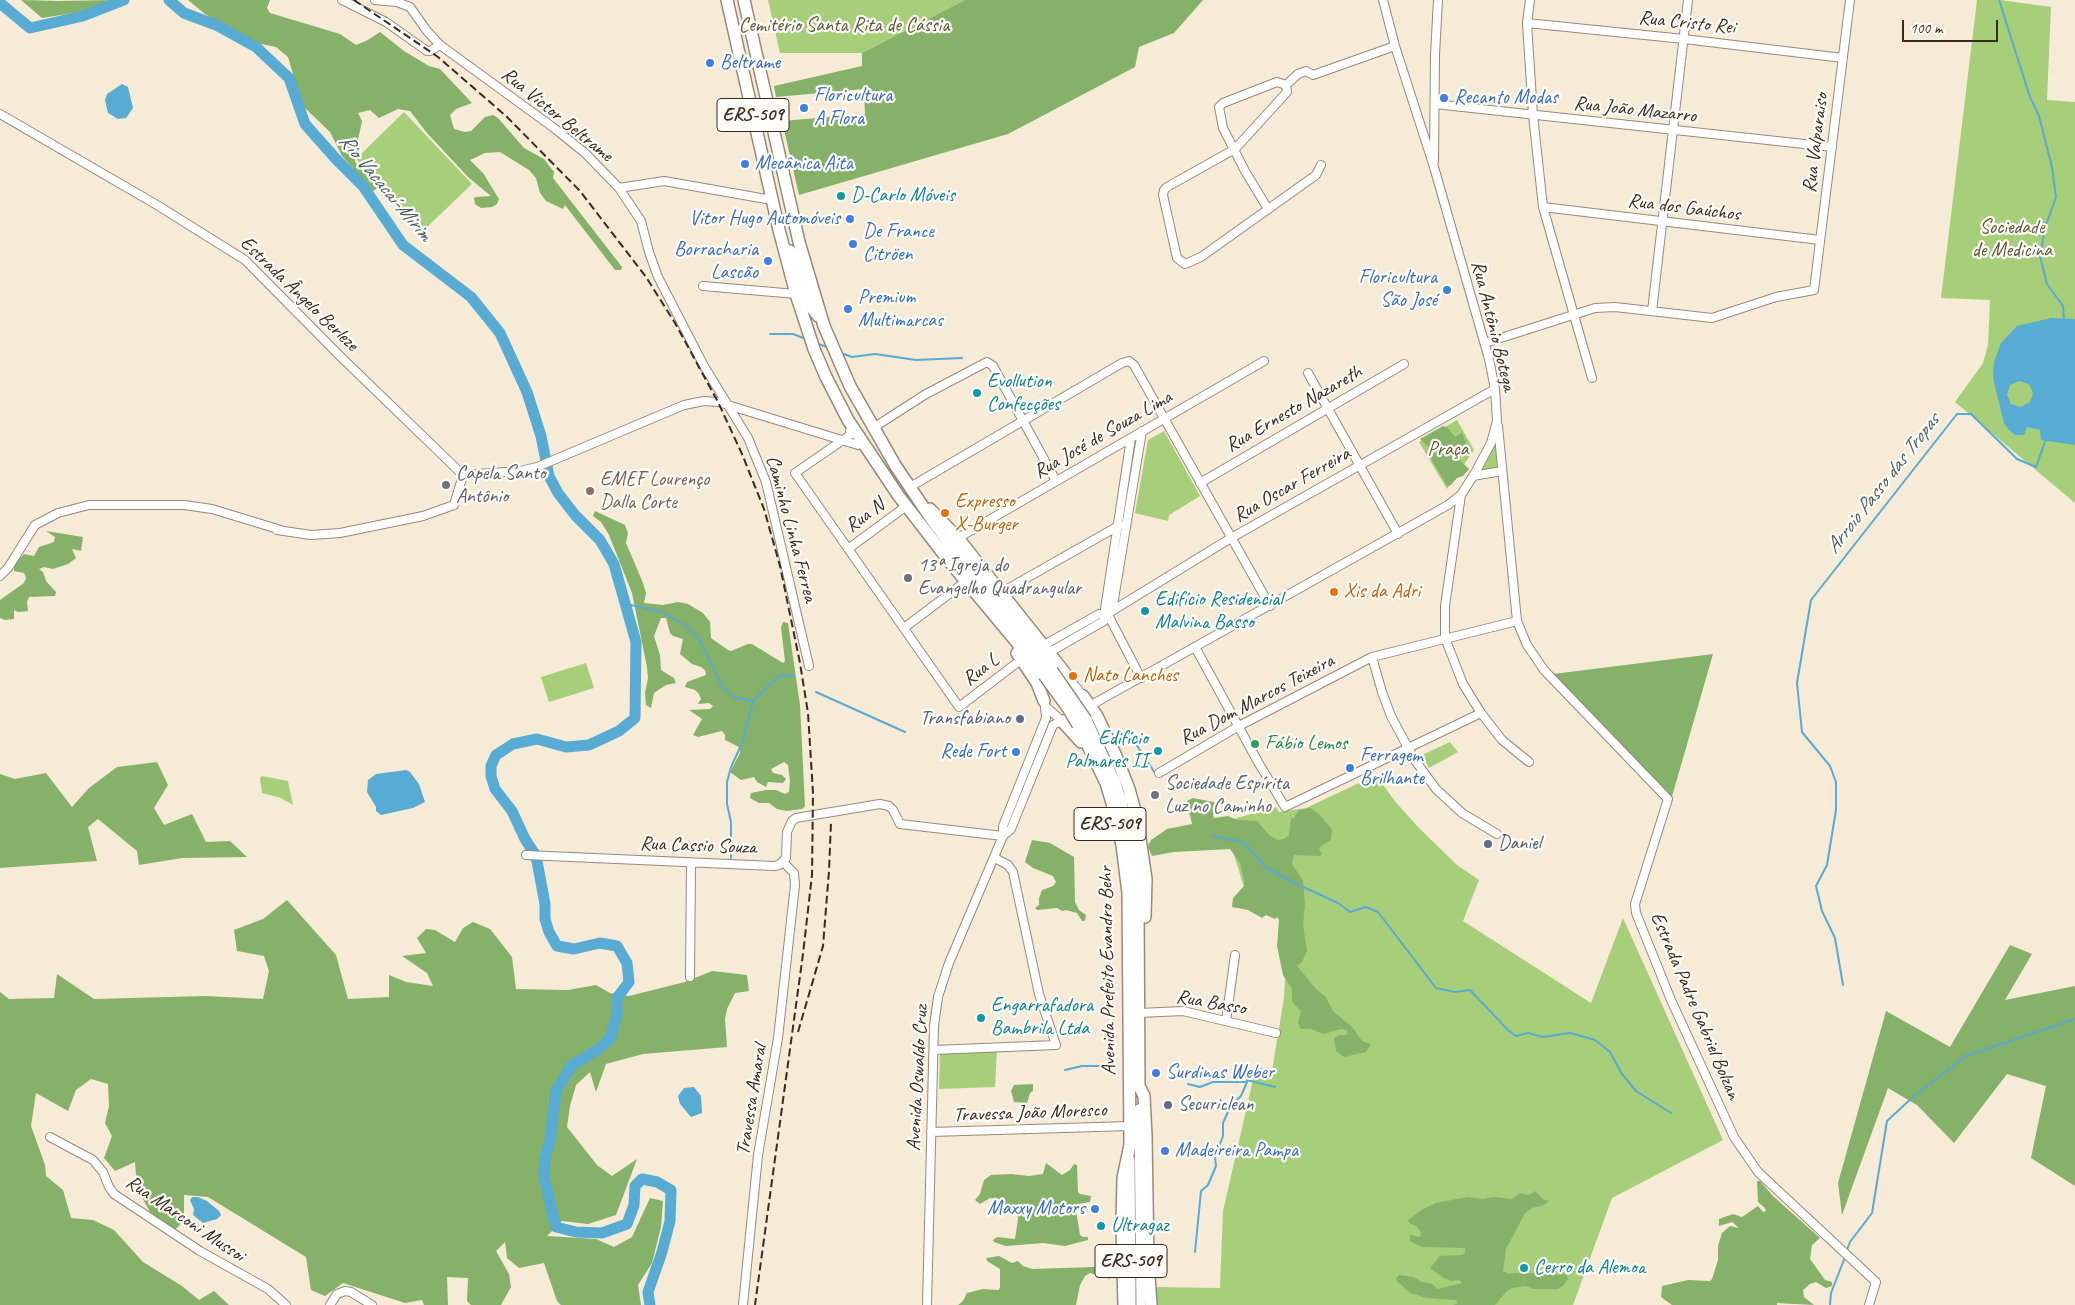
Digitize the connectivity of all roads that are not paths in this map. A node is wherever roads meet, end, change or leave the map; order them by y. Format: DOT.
graph roads {
  1 [pos="342,0"];
  2 [pos="375,0"];
  3 [pos="727,0"];
  4 [pos="744,0"];
  5 [pos="1383,0"];
  6 [pos="1438,0"];
  7 [pos="1530,0"];
  8 [pos="1688,0"];
  9 [pos="1850,0"];
  10 [pos="1527,23"];
  11 [pos="1684,39"];
  12 [pos="440,45"];
  13 [pos="1395,46"];
  14 [pos="1843,58"];
  15 [pos="1286,85"];
  16 [pos="1435,104"];
  17 [pos="0,114"];
  18 [pos="1533,115"];
  19 [pos="1673,130"];
  20 [pos="1832,148"];
  21 [pos="1235,149"];
  22 [pos="1321,165"];
  23 [pos="1434,167"];
  24 [pos="619,188"];
  25 [pos="772,200"];
  26 [pos="1543,207"];
  27 [pos="1268,209"];
  28 [pos="1663,222"];
  29 [pos="1820,240"];
  30 [pos="785,251"];
  31 [pos="704,286"];
  32 [pos="796,294"];
  33 [pos="1652,311"];
  34 [pos="1574,315"];
  35 [pos="824,326"];
  36 [pos="1485,343"];
  37 [pos="1264,361"];
  38 [pos="1404,364"];
  39 [pos="1308,373"];
  40 [pos="1592,378"];
  41 [pos="1495,389"];
  42 [pos="729,406"];
  43 [pos="1328,408"];
  44 [pos="1164,419"];
  45 [pos="1023,421"];
  46 [pos="1497,421"];
  47 [pos="873,428"];
  48 [pos="847,430"];
  49 [pos="1142,431"];
  50 [pos="826,435"];
  51 [pos="1131,438"];
  52 [pos="830,449"];
  53 [pos="1359,465"];
  54 [pos="1502,471"];
  55 [pos="463,475"];
  56 [pos="1473,476"];
  57 [pos="1056,481"];
  58 [pos="1200,483"];
  59 [pos="910,487"];
  60 [pos="1461,495"];
  61 [pos="917,498"];
  62 [pos="901,510"];
  63 [pos="1127,521"];
  64 [pos="1117,526"];
  65 [pos="1398,534"];
  66 [pos="958,538"];
  67 [pos="1232,538"];
  68 [pos="848,549"];
  69 [pos="0,576"];
  70 [pos="961,585"];
  71 [pos="1002,592"];
  72 [pos="1270,606"];
  73 [pos="1107,614"];
  74 [pos="1517,622"];
  75 [pos="904,628"];
  76 [pos="1445,638"];
  77 [pos="1195,647"];
  78 [pos="1047,648"];
  79 [pos="1372,657"];
  80 [pos="1022,660"];
  81 [pos="809,666"];
  82 [pos="1048,673"];
  83 [pos="1070,678"];
  84 [pos="1142,678"];
  85 [pos="1083,696"];
  86 [pos="1108,697"];
  87 [pos="1045,704"];
  88 [pos="1090,706"];
  89 [pos="1481,713"];
  90 [pos="1080,719"];
  91 [pos="1062,721"];
  92 [pos="1239,726"];
  93 [pos="1407,748"];
  94 [pos="1529,762"];
  95 [pos="1159,773"];
  96 [pos="1019,785"];
  97 [pos="1028,788"];
  98 [pos="1497,834"];
  99 [pos="1003,836"];
  100 [pos="526,855"];
  101 [pos="994,858"];
  102 [pos="691,862"];
  103 [pos="783,862"];
  104 [pos="1133,939"];
  105 [pos="1235,955"];
  106 [pos="690,977"];
  107 [pos="1140,1013"];
  108 [pos="1226,1021"];
  109 [pos="1276,1033"];
  110 [pos="934,1050"];
  111 [pos="1139,1086"];
  112 [pos="1130,1126"];
  113 [pos="931,1132"];
  114 [pos="50,1137"];
  115 [pos="1130,1145"];
  116 [pos="286,1305"];
  117 [pos="330,1305"];
  118 [pos="372,1305"];
  119 [pos="742,1305"];
  120 [pos="927,1305"];
  121 [pos="1124,1305"];
  122 [pos="1131,1305"];
  123 [pos="1141,1305"];
  124 [pos="1151,1305"];
  125 [pos="1869,1305"];
  1 -- 12 [label="street"];
  2 -- 12 [label="street, Rua Victor Beltrame"];
  3 -- 25 [label="highway, Avenida Prefeito Evandro Behr / ERS-509"];
  4 -- 35 [label="highway, Avenida Prefeito Evandro Behr / ERS-509"];
  5 -- 13 [label="street, Rua Antônio Botega"];
  6 -- 16 [label="street"];
  7 -- 10 [label="street"];
  8 -- 11 [label="street"];
  9 -- 14 [label="street, Rua Valparaiso"];
  10 -- 11 [label="street, Rua Cristo Rei"];
  10 -- 18 [label="street"];
  11 -- 14 [label="street, Rua Cristo Rei"];
  11 -- 19 [label="street"];
  12 -- 24 [label="street, Rua Victor Beltrame"];
  13 -- 15 [label="street"];
  13 -- 23 [label="street, Rua Antônio Botega"];
  14 -- 20 [label="street, Rua Valparaiso"];
  15 -- 21 [label="street"];
  15 -- 21 [label="street"];
  16 -- 18 [label="street, Rua João Mazarro"];
  16 -- 23 [label="street"];
  17 -- 55 [label="street, Estrada Ângelo Berleze"];
  18 -- 19 [label="street, Rua João Mazarro"];
  18 -- 26 [label="street"];
  19 -- 20 [label="street, Rua João Mazarro"];
  19 -- 28 [label="street"];
  20 -- 29 [label="street, Rua Valparaiso"];
  21 -- 27 [label="street"];
  21 -- 27 [label="street"];
  22 -- 27 [label="street"];
  23 -- 36 [label="street, Rua Antônio Botega"];
  24 -- 25 [label="street"];
  24 -- 42 [label="street, Rua Victor Beltrame"];
  25 -- 30 [label="highway, Avenida Prefeito Evandro Behr / ERS-509"];
  26 -- 28 [label="street, Rua dos Gaúchos"];
  26 -- 34 [label="street"];
  28 -- 29 [label="street, Rua dos Gaúchos"];
  28 -- 33 [label="street"];
  29 -- 33 [label="street, Rua Valparaiso"];
  30 -- 32 [label="highway, Avenida Prefeito Evandro Behr / ERS-509"];
  30 -- 35 [label="highway"];
  31 -- 32 [label="street"];
  32 -- 48 [label="highway, Avenida Prefeito Evandro Behr / ERS-509"];
  33 -- 34 [label="street"];
  34 -- 36 [label="street"];
  34 -- 40 [label="street"];
  35 -- 47 [label="highway, Avenida Prefeito Evandro Behr / ERS-509"];
  36 -- 41 [label="street, Rua Antônio Botega"];
  37 -- 44 [label="street, Rua José de Souza Lima"];
  38 -- 43 [label="street, Rua Ernesto Nazareth"];
  39 -- 43 [label="street"];
  41 -- 46 [label="street, Rua Antônio Botega"];
  41 -- 53 [label="street, Rua Oscar Ferreira"];
  42 -- 50 [label="street"];
  42 -- 55 [label="street"];
  42 -- 81 [label="street, Caminho Linha Ferrea"];
  43 -- 53 [label="street"];
  43 -- 58 [label="street, Rua Ernesto Nazareth"];
  44 -- 45 [label="street"];
  44 -- 49 [label="street, Rua José de Souza Lima"];
  44 -- 58 [label="street"];
  45 -- 47 [label="street"];
  45 -- 57 [label="street"];
  45 -- 59 [label="street"];
  46 -- 54 [label="street, Estrada Padre Gabriel Bolzan"];
  46 -- 56 [label="street, Rua Antônio Botega"];
  47 -- 59 [label="highway, Avenida Prefeito Evandro Behr / ERS-509"];
  48 -- 50 [label="street"];
  48 -- 52 [label="street"];
  48 -- 62 [label="highway, ERS-509"];
  48 -- 82 [label="highway, Avenida Prefeito Evandro Behr / ERS-509"];
  49 -- 51 [label="street, Rua José de Souza Lima"];
  49 -- 63 [label="street"];
  50 -- 52 [label="street"];
  51 -- 57 [label="street, Rua José de Souza Lima"];
  51 -- 64 [label="street"];
  52 -- 68 [label="street"];
  53 -- 65 [label="street"];
  53 -- 67 [label="street, Rua Oscar Ferreira"];
  54 -- 56 [label="street"];
  54 -- 74 [label="street, Estrada Padre Gabriel Bolzan"];
  55 -- 69 [label="street"];
  56 -- 60 [label="street, Rua Antônio Botega"];
  57 -- 66 [label="street, Rua José de Souza Lima"];
  58 -- 67 [label="street"];
  59 -- 61 [label="highway, Avenida Prefeito Evandro Behr / ERS-509"];
  60 -- 65 [label="street, Rua Antônio Botega"];
  60 -- 76 [label="street"];
  61 -- 66 [label="highway, ERS-509"];
  61 -- 82 [label="highway, Avenida Prefeito Evandro Behr / ERS-509"];
  62 -- 68 [label="street, Rua N"];
  62 -- 70 [label="highway, ERS-509"];
  63 -- 64 [label="street"];
  63 -- 73 [label="street"];
  64 -- 71 [label="street"];
  64 -- 73 [label="street"];
  65 -- 72 [label="street, Rua Antônio Botega"];
  66 -- 71 [label="highway, ERS-509"];
  67 -- 72 [label="street"];
  67 -- 73 [label="street, Rua Oscar Ferreira"];
  68 -- 75 [label="street"];
  70 -- 75 [label="street"];
  70 -- 80 [label="highway, ERS-509"];
  71 -- 78 [label="highway, ERS-509"];
  72 -- 77 [label="street, Rua Antônio Botega"];
  73 -- 78 [label="street, Rua Oscar Ferreira"];
  73 -- 84 [label="street"];
  74 -- 76 [label="street, Rua Dom Marcos Teixeira"];
  74 -- 125 [label="street, Estrada Padre Gabriel Bolzan"];
  75 -- 80 [label="street, Rua L"];
  76 -- 79 [label="street, Rua Dom Marcos Teixeira"];
  76 -- 89 [label="street"];
  77 -- 84 [label="street, Rua Antônio Botega"];
  77 -- 92 [label="street"];
  78 -- 83 [label="highway, ERS-509"];
  79 -- 92 [label="street, Rua Dom Marcos Teixeira"];
  79 -- 93 [label="street"];
  80 -- 87 [label="highway, ERS-509"];
  82 -- 90 [label="highway, Avenida Prefeito Evandro Behr / ERS-509, bridge"];
  83 -- 85 [label="street, ERS-509"];
  83 -- 87 [label="street, Avenida Oswaldo Cruz"];
  84 -- 86 [label="street, Rua Antônio Botega"];
  85 -- 86 [label="street"];
  85 -- 88 [label="highway, ERS-509"];
  85 -- 90 [label="street"];
  86 -- 88 [label="street, Rua Antônio Botega"];
  87 -- 91 [label="street, ERS-509"];
  87 -- 96 [label="street, Avenida Oswaldo Cruz"];
  88 -- 90 [label="street, Rua Antônio Botega"];
  88 -- 104 [label="highway, ERS-509"];
  89 -- 93 [label="street"];
  89 -- 94 [label="street"];
  90 -- 91 [label="street, Rua Antônio Botega"];
  90 -- 104 [label="highway, Avenida Prefeito Evandro Behr / ERS-509"];
  91 -- 97 [label="street, Avenida Oswaldo Cruz"];
  91 -- 104 [label="highway, ERS-509"];
  92 -- 93 [label="street"];
  92 -- 95 [label="street, Rua Dom Marcos Teixeira"];
  93 -- 98 [label="street"];
  96 -- 97 [label="street"];
  96 -- 99 [label="street, Avenida Oswaldo Cruz"];
  97 -- 99 [label="street, Avenida Oswaldo Cruz"];
  99 -- 101 [label="street, Avenida Oswaldo Cruz"];
  99 -- 103 [label="street, Rua Cassio Souza"];
  100 -- 102 [label="street, Rua Cassio Souza"];
  101 -- 110 [label="street, Avenida Oswaldo Cruz"];
  101 -- 110 [label="street"];
  102 -- 103 [label="street, Rua Cassio Souza"];
  102 -- 106 [label="street"];
  103 -- 119 [label="street, Travessa Amaral"];
  104 -- 107 [label="highway, Avenida Prefeito Evandro Behr / ERS-509"];
  104 -- 112 [label="highway, Avenida Prefeito Evandro Behr / ERS-509"];
  105 -- 108 [label="street"];
  107 -- 108 [label="street, Rua Basso"];
  107 -- 111 [label="highway, Avenida Prefeito Evandro Behr / ERS-509"];
  108 -- 109 [label="street, Rua Basso"];
  110 -- 113 [label="street, Avenida Oswaldo Cruz"];
  111 -- 123 [label="main road, Avenida Prefeito Evandro Behr / ERS-509"];
  111 -- 124 [label="highway, Avenida Prefeito Evandro Behr / ERS-509"];
  112 -- 113 [label="street, Travessa João Moresco"];
  112 -- 115 [label="highway, Avenida Prefeito Evandro Behr / ERS-509"];
  113 -- 120 [label="street, Avenida Oswaldo Cruz"];
  114 -- 116 [label="street, Rua Marconi Mussoi"];
  115 -- 121 [label="highway, Avenida Prefeito Evandro Behr / ERS-509"];
  115 -- 122 [label="main road, Avenida Prefeito Evandro Behr / ERS-509"];
  117 -- 118 [label="street"];
}
